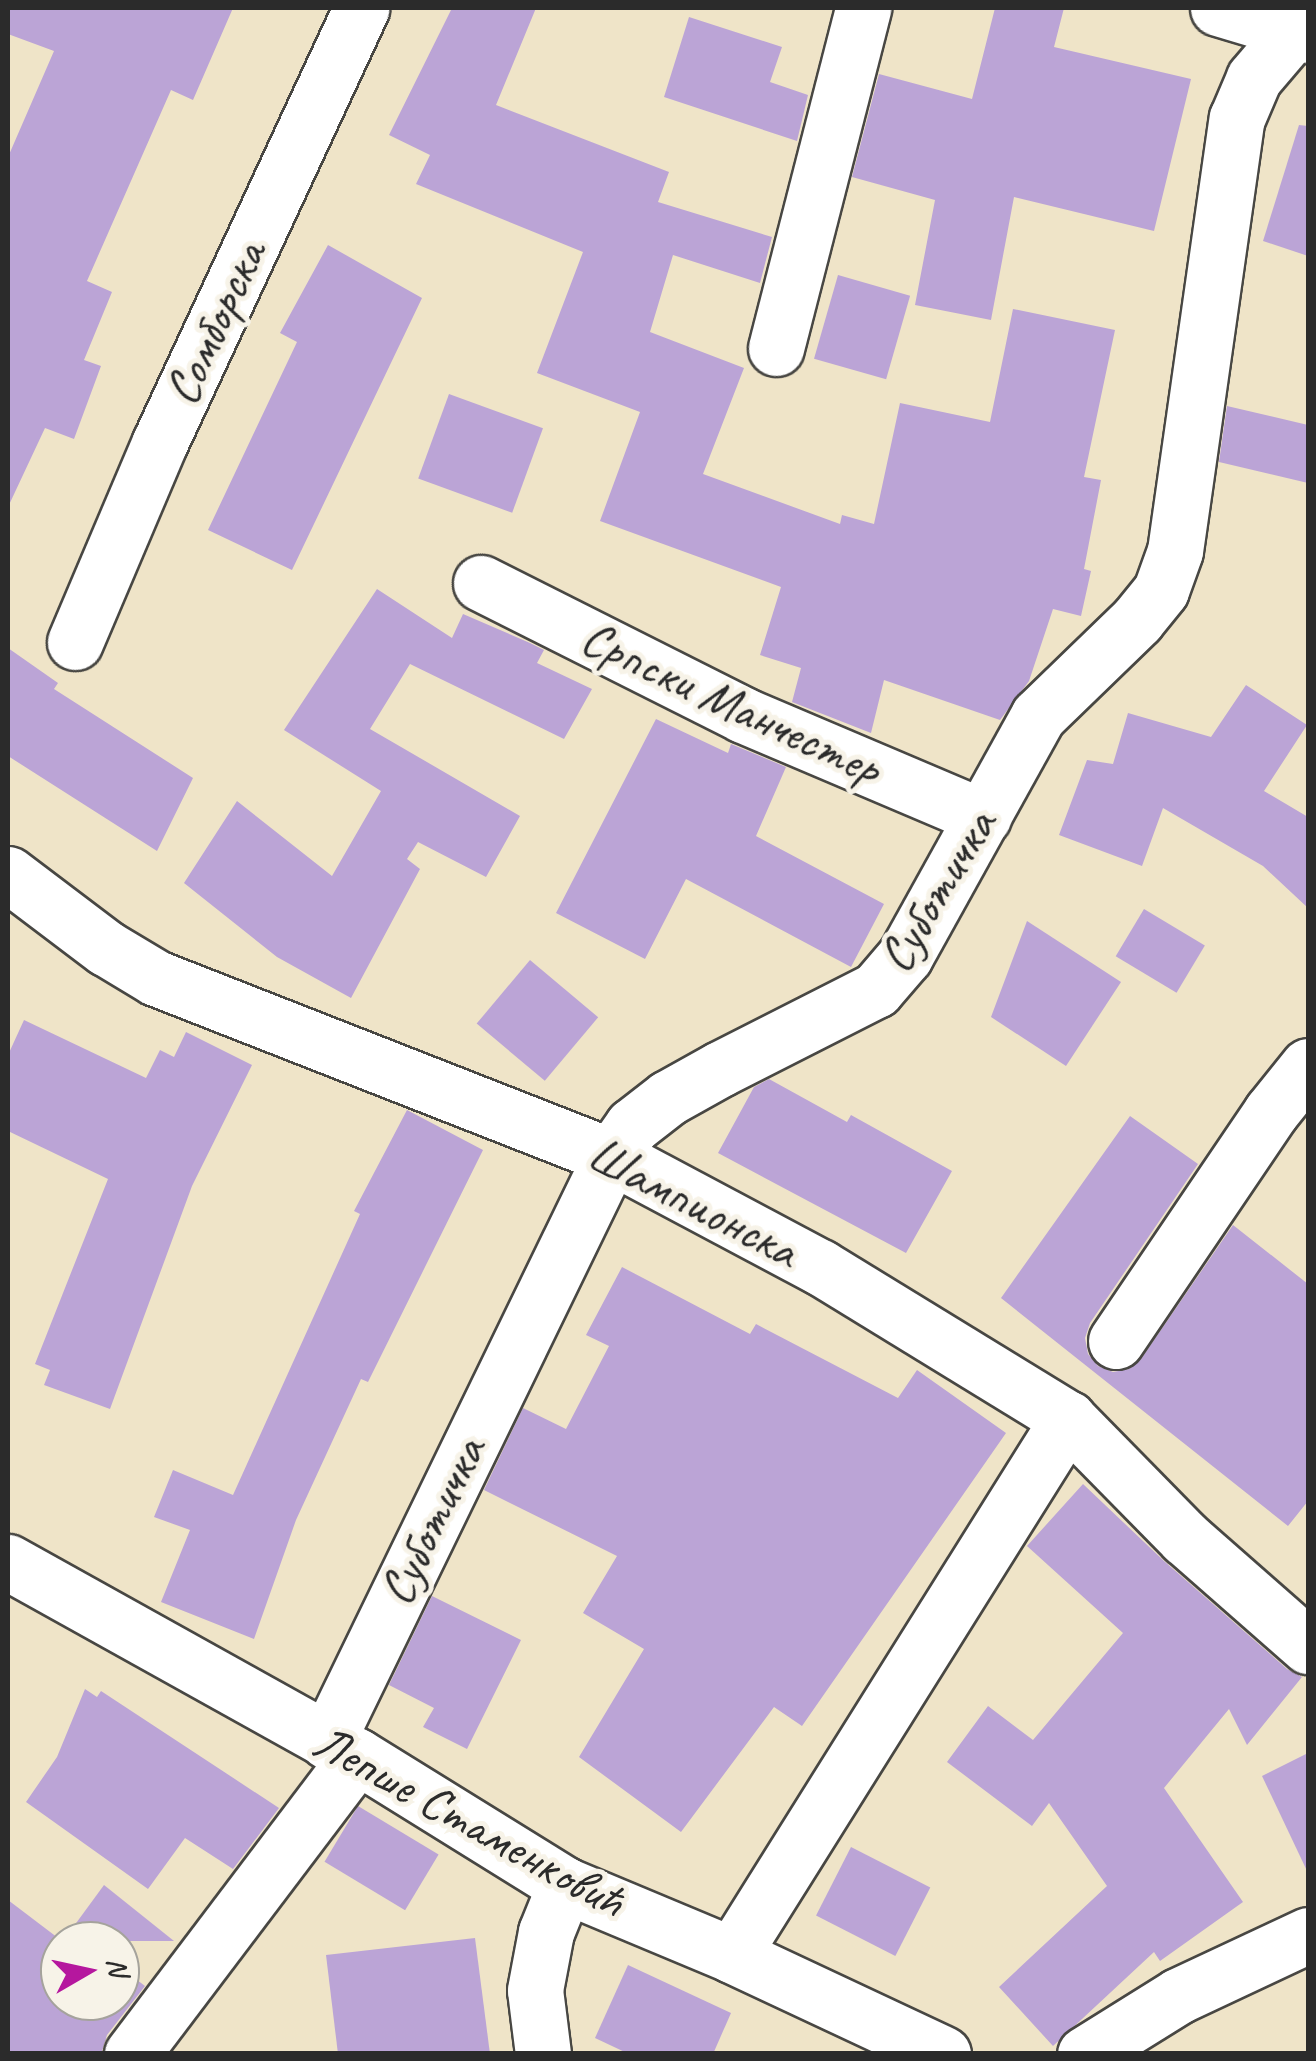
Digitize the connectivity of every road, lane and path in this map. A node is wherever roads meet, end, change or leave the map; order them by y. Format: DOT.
graph roads {
  1 [pos="361,8"];
  2 [pos="863,8"];
  3 [pos="1218,8"];
  4 [pos="1301,33"];
  5 [pos="776,348"];
  6 [pos="481,582"];
  7 [pos="75,642"];
  8 [pos="983,816"];
  9 [pos="8,874"];
  10 [pos="1308,1066"];
  11 [pos="611,1156"];
  12 [pos="1116,1341"];
  13 [pos="1068,1419"];
  14 [pos="8,1562"];
  15 [pos="1308,1646"];
  16 [pos="342,1749"];
  17 [pos="565,1886"];
  18 [pos="1308,1935"];
  19 [pos="732,1955"];
  20 [pos="132,2054"];
  21 [pos="542,2054"];
  22 [pos="943,2054"];
  23 [pos="1084,2054"];
  1 -- 7 [label="street, Сомборска"];
  2 -- 5 [label="street"];
  3 -- 4 [label="street"];
  4 -- 8 [label="street, Суботичка"];
  6 -- 8 [label="street, Српски Манчестер"];
  8 -- 11 [label="street, Суботичка"];
  9 -- 11 [label="street, Шампионска"];
  10 -- 12 [label="street"];
  11 -- 13 [label="street, Шампионска"];
  11 -- 16 [label="street, Суботичка"];
  13 -- 15 [label="street, Шампионска"];
  13 -- 19 [label="street"];
  14 -- 16 [label="street, Лепше Стаменковић"];
  16 -- 17 [label="street, Лепше Стаменковић"];
  16 -- 20 [label="street, Суботичка"];
  17 -- 19 [label="street, Лепше Стаменковић"];
  17 -- 21 [label="street"];
  18 -- 23 [label="street"];
  19 -- 22 [label="street, Лепше Стаменковић"];
}
